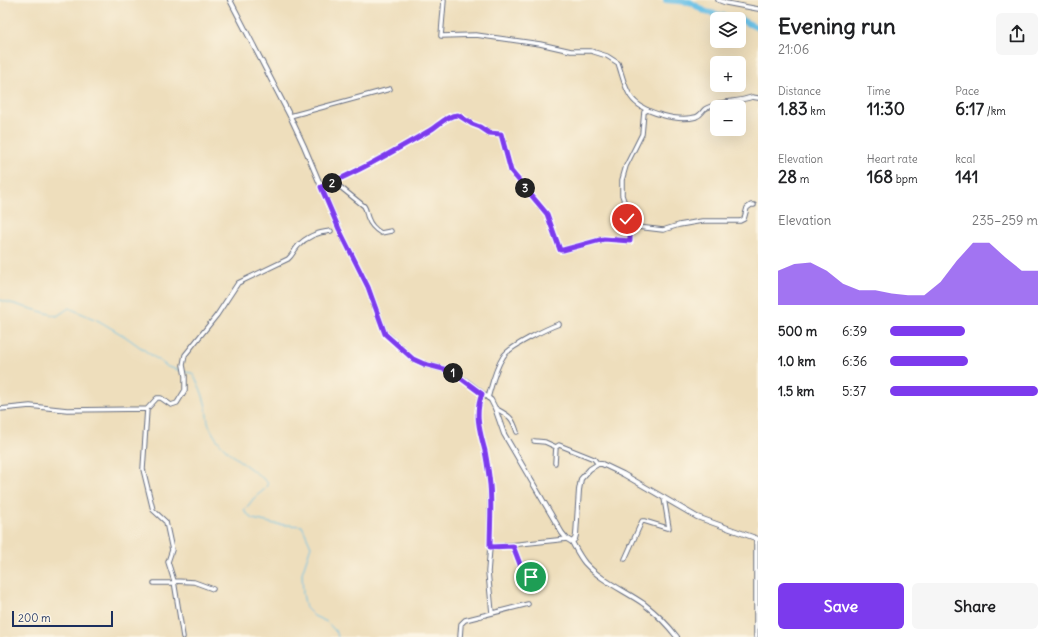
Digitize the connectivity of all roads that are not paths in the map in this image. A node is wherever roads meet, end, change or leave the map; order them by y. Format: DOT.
graph roads {
  1 [pos="230,0"];
  2 [pos="444,0"];
  3 [pos="718,0"];
  4 [pos="758,9"];
  5 [pos="390,89"];
  6 [pos="758,98"];
  7 [pos="648,110"];
  8 [pos="290,116"];
  9 [pos="334,182"];
  10 [pos="321,187"];
  11 [pos="754,205"];
  12 [pos="629,226"];
  13 [pos="339,229"];
  14 [pos="391,231"];
  15 [pos="559,324"];
  16 [pos="482,394"];
  17 [pos="488,398"];
  18 [pos="495,408"];
  19 [pos="0,409"];
  20 [pos="147,409"];
  21 [pos="517,432"];
  22 [pos="534,441"];
  23 [pos="556,447"];
  24 [pos="555,463"];
  25 [pos="598,464"];
  26 [pos="664,498"];
  27 [pos="567,539"];
  28 [pos="757,539"];
  29 [pos="572,542"];
  30 [pos="513,546"];
  31 [pos="490,547"];
  32 [pos="626,559"];
  33 [pos="531,577"];
  34 [pos="174,582"];
  35 [pos="154,583"];
  36 [pos="213,589"];
  37 [pos="757,594"];
  38 [pos="528,604"];
  39 [pos="492,614"];
  40 [pos="183,637"];
  41 [pos="460,637"];
  42 [pos="677,637"];
  43 [pos="756,637"];
  1 -- 8 [label="street"];
  2 -- 7 [label="street"];
  3 -- 4 [label="street"];
  5 -- 8 [label="street"];
  6 -- 7 [label="street"];
  7 -- 12 [label="street"];
  8 -- 10 [label="street"];
  9 -- 10 [label="street"];
  9 -- 12 [label="street"];
  9 -- 14 [label="street"];
  10 -- 13 [label="street"];
  11 -- 12 [label="street"];
  13 -- 16 [label="street"];
  13 -- 20 [label="street"];
  15 -- 17 [label="street"];
  16 -- 17 [label="street"];
  16 -- 31 [label="street"];
  17 -- 18 [label="street"];
  18 -- 21 [label="street"];
  18 -- 27 [label="street"];
  19 -- 20 [label="street"];
  20 -- 34 [label="street"];
  22 -- 23 [label="street"];
  23 -- 24 [label="street"];
  23 -- 25 [label="street"];
  25 -- 26 [label="street"];
  25 -- 29 [label="street"];
  26 -- 28 [label="street"];
  26 -- 32 [label="street"];
  27 -- 29 [label="street"];
  27 -- 30 [label="street"];
  28 -- 37 [label="street"];
  29 -- 42 [label="street"];
  30 -- 31 [label="street"];
  30 -- 33 [label="street"];
  31 -- 39 [label="street"];
  34 -- 35 [label="street"];
  34 -- 36 [label="street"];
  34 -- 40 [label="street"];
  37 -- 43 [label="street"];
  38 -- 39 [label="street"];
  39 -- 41 [label="street"];
}
